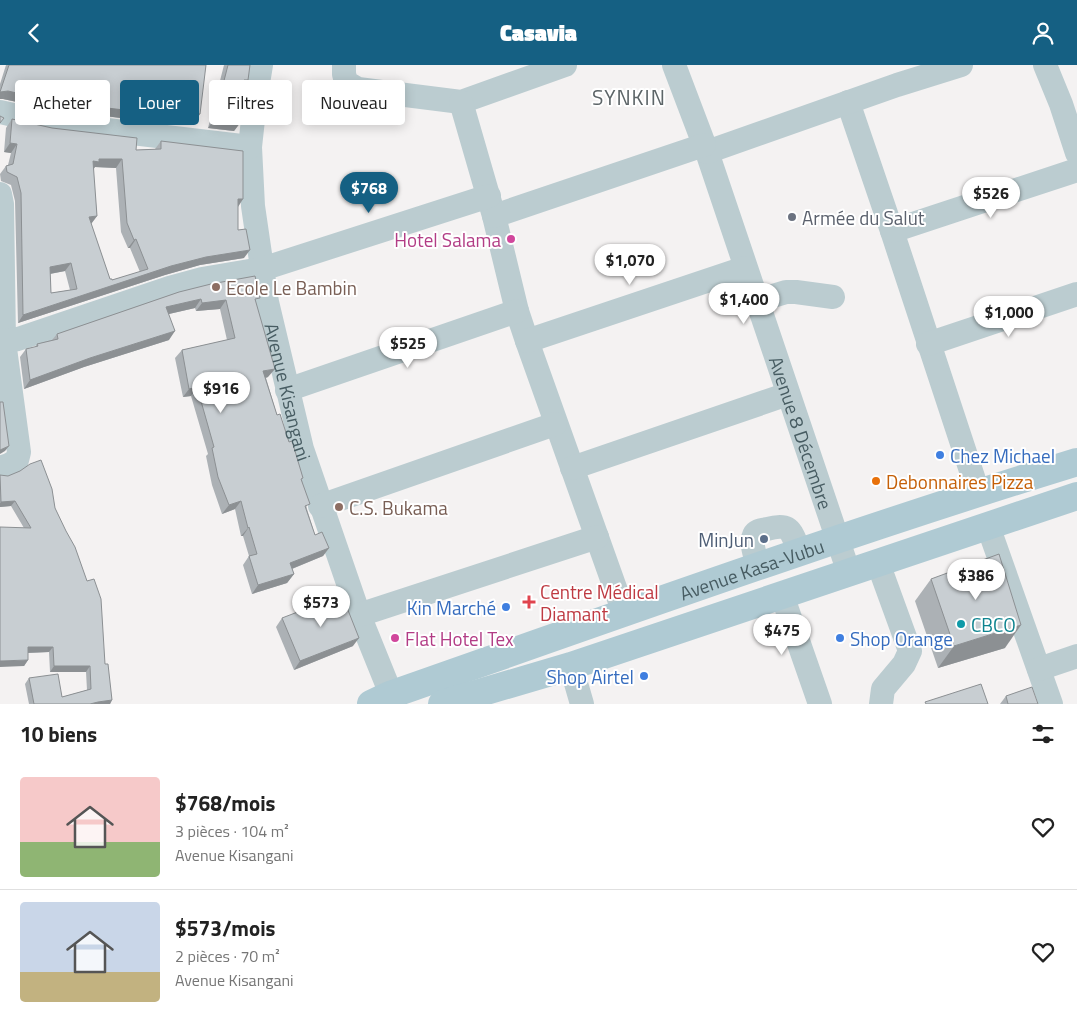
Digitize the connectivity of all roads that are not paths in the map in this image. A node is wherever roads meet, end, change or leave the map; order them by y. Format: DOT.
graph roads {
  1 [pos="261,65"];
  2 [pos="344,65"];
  3 [pos="565,65"];
  4 [pos="674,65"];
  5 [pos="961,65"];
  6 [pos="1045,65"];
  7 [pos="894,75"];
  8 [pos="1069,101"];
  9 [pos="461,102"];
  10 [pos="848,102"];
  11 [pos="0,112"];
  12 [pos="250,147"];
  13 [pos="706,148"];
  14 [pos="1077,153"];
  15 [pos="1077,170"];
  16 [pos="0,194"];
  17 [pos="492,206"];
  18 [pos="892,231"];
  19 [pos="745,268"];
  20 [pos="262,269"];
  21 [pos="1077,294"];
  22 [pos="833,297"];
  23 [pos="756,301"];
  24 [pos="517,311"];
  25 [pos="4,341"];
  26 [pos="527,341"];
  27 [pos="928,344"];
  28 [pos="287,390"];
  29 [pos="788,394"];
  30 [pos="555,424"];
  31 [pos="1077,462"];
  32 [pos="0,468"];
  33 [pos="572,468"];
  34 [pos="978,492"];
  35 [pos="1077,495"];
  36 [pos="320,506"];
  37 [pos="988,525"];
  38 [pos="597,537"];
  39 [pos="838,539"];
  40 [pos="878,563"];
  41 [pos="849,573"];
  42 [pos="782,595"];
  43 [pos="624,613"];
  44 [pos="359,615"];
  45 [pos="1077,656"];
  46 [pos="571,666"];
  47 [pos="1039,669"];
  48 [pos="385,701"];
  49 [pos="442,704"];
  50 [pos="582,704"];
  51 [pos="820,704"];
  52 [pos="881,704"];
  53 [pos="1051,704"];
  1 -- 12 [label="street, Avenue Kisangani"];
  2 -- 9 [label="street"];
  3 -- 9 [label="street"];
  4 -- 13 [label="street, Avenue 8 Décembre"];
  5 -- 7 [label="street"];
  6 -- 8 [label="street"];
  7 -- 10 [label="street"];
  8 -- 14 [label="street"];
  9 -- 17 [label="street"];
  10 -- 13 [label="street"];
  10 -- 18 [label="street"];
  11 -- 12 [label="street"];
  12 -- 20 [label="street, Avenue Kisangani"];
  13 -- 17 [label="street"];
  13 -- 19 [label="street, Avenue 8 Décembre"];
  15 -- 18 [label="street"];
  16 -- 25 [label="street"];
  17 -- 20 [label="street"];
  17 -- 24 [label="street"];
  18 -- 27 [label="street"];
  19 -- 23 [label="street, Avenue 8 Décembre"];
  19 -- 26 [label="street"];
  20 -- 25 [label="street"];
  20 -- 28 [label="street, Avenue Kisangani"];
  21 -- 27 [label="street"];
  22 -- 23 [label="street"];
  23 -- 29 [label="street, Avenue 8 Décembre"];
  24 -- 26 [label="street"];
  24 -- 28 [label="street"];
  25 -- 32 [label="street"];
  26 -- 30 [label="street"];
  27 -- 34 [label="street"];
  28 -- 36 [label="street, Avenue Kisangani"];
  29 -- 33 [label="street"];
  29 -- 39 [label="street, Avenue 8 Décembre"];
  30 -- 33 [label="street"];
  30 -- 36 [label="street"];
  31 -- 34 [label="main road, Avenue Kasa-Vubu"];
  33 -- 38 [label="street"];
  34 -- 39 [label="main road, Avenue Kasa-Vubu"];
  35 -- 37 [label="main road, Avenue Kasa-Vubu"];
  36 -- 44 [label="street, Avenue Kisangani"];
  37 -- 40 [label="main road, Avenue Kasa-Vubu"];
  37 -- 47 [label="street"];
  38 -- 43 [label="street"];
  38 -- 44 [label="street"];
  39 -- 41 [label="street, Avenue 8 Décembre"];
  39 -- 43 [label="main road, Avenue Kasa-Vubu"];
  40 -- 41 [label="main road, Avenue Kasa-Vubu"];
  40 -- 52 [label="street"];
  41 -- 42 [label="main road, Avenue Kasa-Vubu"];
  42 -- 46 [label="main road, Avenue Kasa-Vubu"];
  42 -- 51 [label="street"];
  43 -- 48 [label="main road, Avenue Kasa-Vubu"];
  44 -- 48 [label="street, Avenue Kisangani"];
  45 -- 47 [label="street"];
  46 -- 49 [label="main road, Avenue Kasa-Vubu"];
  46 -- 50 [label="street"];
  47 -- 53 [label="street"];
}
